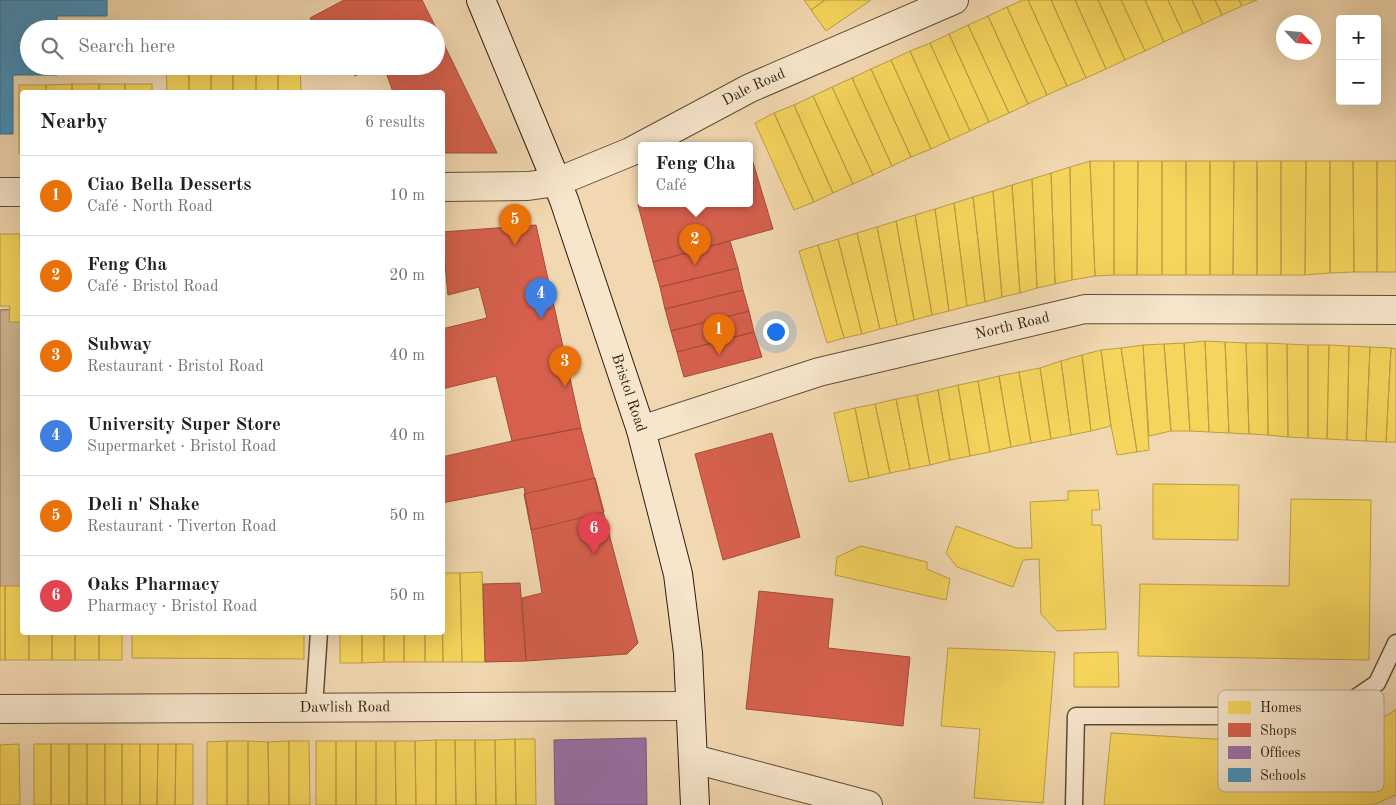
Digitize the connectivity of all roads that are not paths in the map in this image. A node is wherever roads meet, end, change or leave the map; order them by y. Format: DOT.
graph roads {
  1 [pos="481,0"];
  2 [pos="946,2"];
  3 [pos="649,142"];
  4 [pos="638,148"];
  5 [pos="557,182"];
  6 [pos="445,188"];
  7 [pos="0,192"];
  8 [pos="20,192"];
  9 [pos="1396,310"];
  10 [pos="641,430"];
  11 [pos="319,635"];
  12 [pos="1396,644"];
  13 [pos="1367,690"];
  14 [pos="690,706"];
  15 [pos="314,707"];
  16 [pos="0,709"];
  17 [pos="1218,716"];
  18 [pos="694,759"];
  19 [pos="695,805"];
  20 [pos="868,805"];
  21 [pos="1074,805"];
  1 -- 5 [label="street, Bristol Road"];
  2 -- 3 [label="street, Dale Road"];
  4 -- 5 [label="street, Dale Road"];
  5 -- 6 [label="street, Dale Road"];
  5 -- 10 [label="street, Bristol Road"];
  7 -- 8 [label="street"];
  9 -- 10 [label="street, North Road"];
  10 -- 14 [label="street, Bristol Road"];
  11 -- 15 [label="lane"];
  12 -- 13 [label="lane"];
  14 -- 15 [label="street, Dawlish Road"];
  14 -- 18 [label="street, Bristol Road"];
  15 -- 16 [label="street, Dawlish Road"];
  17 -- 21 [label="lane"];
  18 -- 19 [label="street, Bristol Road"];
  18 -- 20 [label="street"];
}
